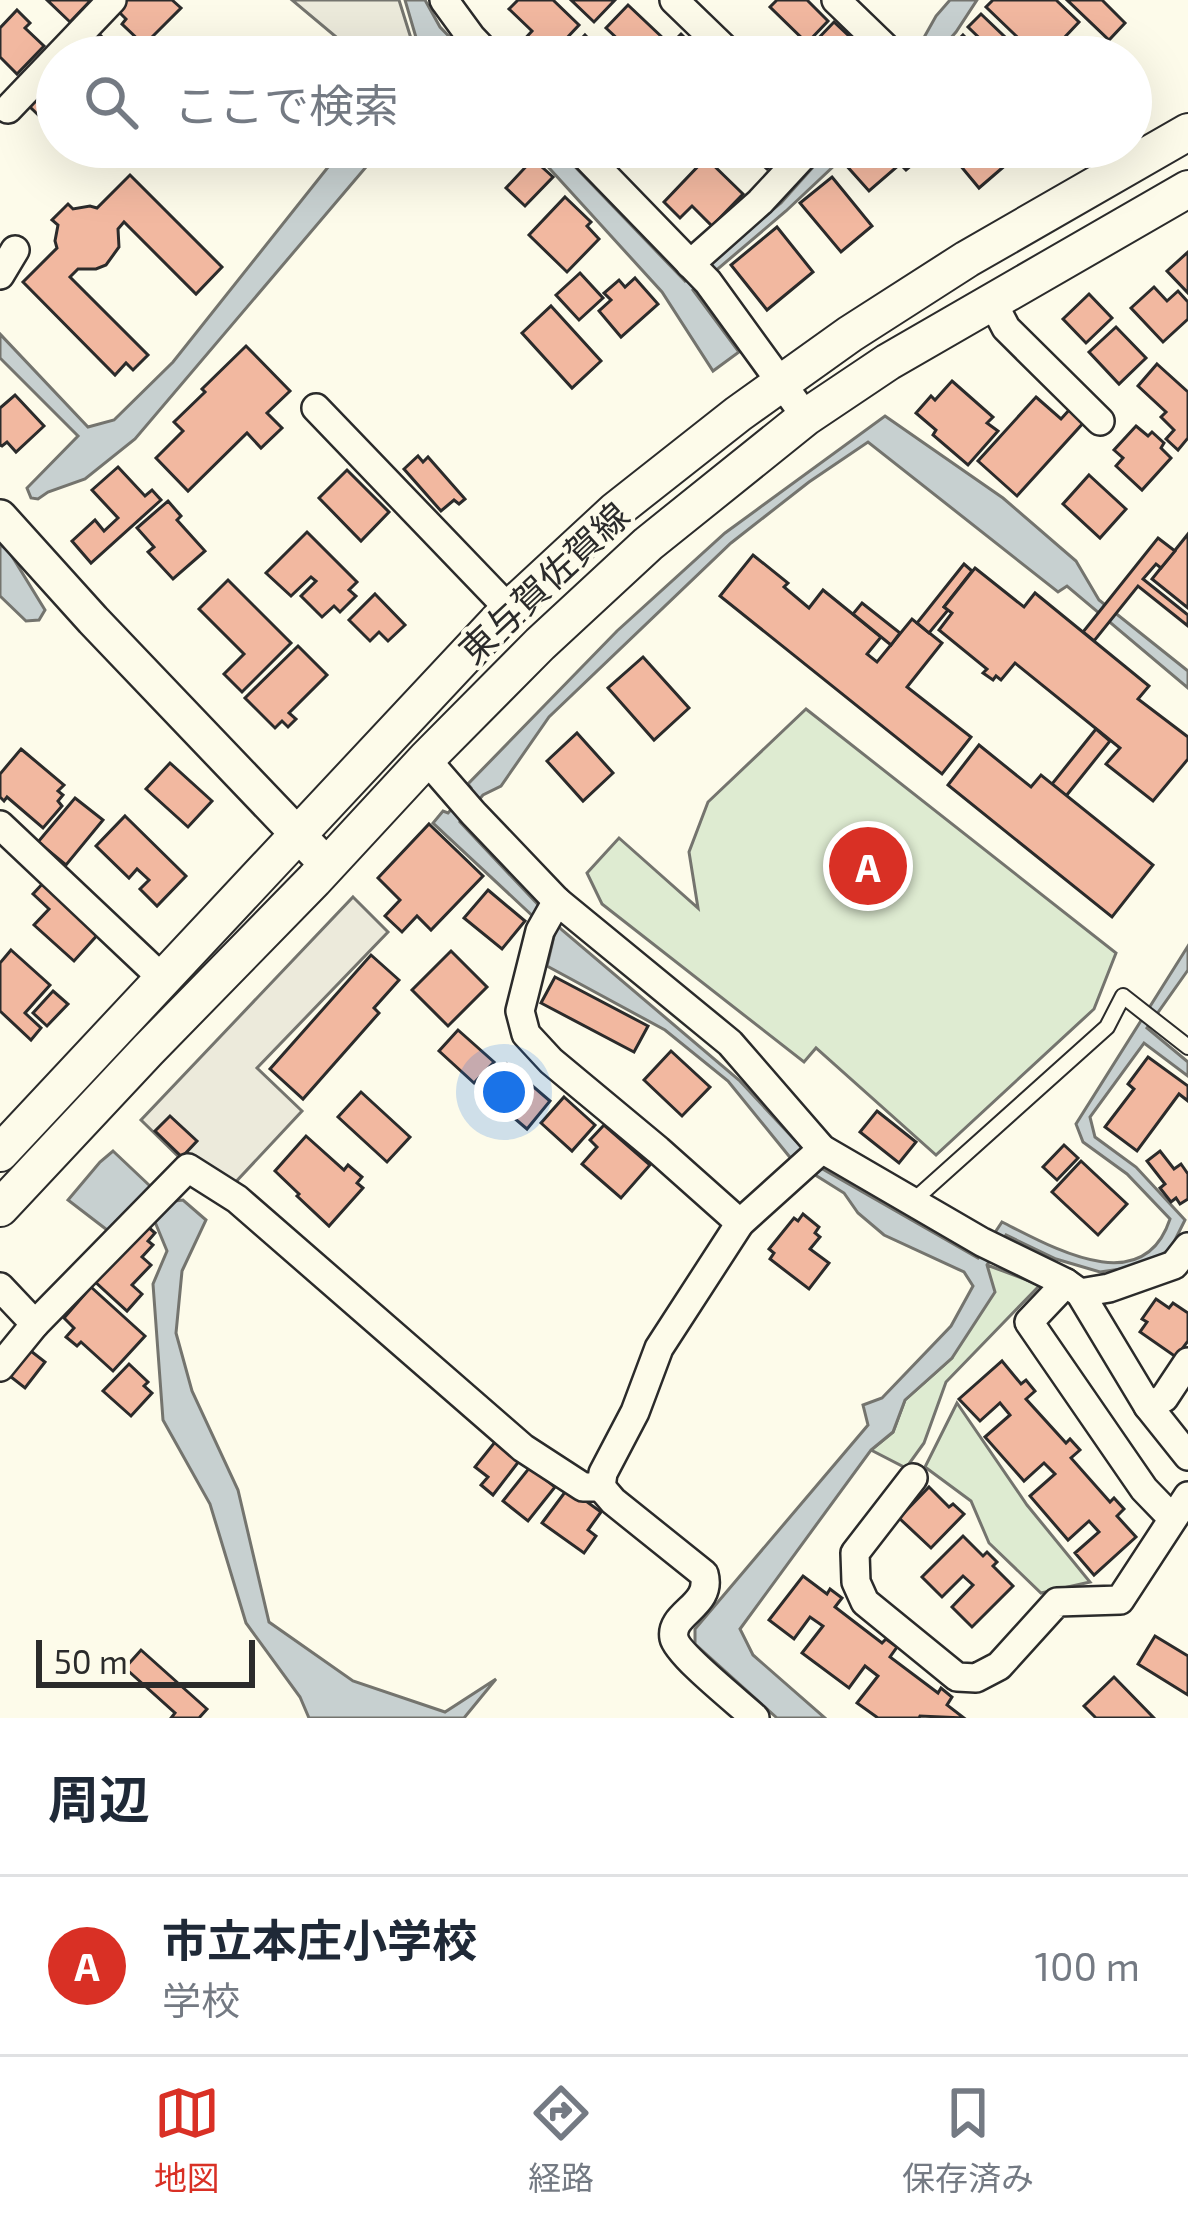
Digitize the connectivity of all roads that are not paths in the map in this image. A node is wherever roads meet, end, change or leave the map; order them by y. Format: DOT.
graph roads {
  1 [pos="112,0"];
  2 [pos="444,0"];
  3 [pos="674,0"];
  4 [pos="836,0"];
  5 [pos="78,36"];
  6 [pos="470,36"];
  7 [pos="711,36"];
  8 [pos="874,36"];
  9 [pos="36,80"];
  10 [pos="8,109"];
  11 [pos="1188,132"];
  12 [pos="1152,153"];
  13 [pos="598,168"];
  14 [pos="792,168"];
  15 [pos="1125,168"];
  16 [pos="1188,189"];
  17 [pos="15,250"];
  18 [pos="699,273"];
  19 [pos="0,275"];
  20 [pos="992,301"];
  21 [pos="783,383"];
  22 [pos="316,408"];
  23 [pos="806,417"];
  24 [pos="1100,422"];
  25 [pos="0,518"];
  26 [pos="509,609"];
  27 [pos="426,759"];
  28 [pos="0,825"];
  29 [pos="297,833"];
  30 [pos="327,865"];
  31 [pos="550,915"];
  32 [pos="162,978"];
  33 [pos="1188,1047"];
  34 [pos="0,1153"];
  35 [pos="812,1158"];
  36 [pos="912,1202"];
  37 [pos="0,1208"];
  38 [pos="740,1223"];
  39 [pos="1188,1247"];
  40 [pos="0,1287"];
  41 [pos="1073,1288"];
  42 [pos="35,1324"];
  43 [pos="1188,1361"];
  44 [pos="0,1366"];
  45 [pos="1148,1406"];
  46 [pos="1188,1456"];
  47 [pos="913,1478"];
  48 [pos="601,1486"];
  49 [pos="1180,1507"];
  50 [pos="755,1718"];
  1 -- 5 [label="street"];
  2 -- 6 [label="street"];
  3 -- 7 [label="street"];
  4 -- 8 [label="street"];
  9 -- 10 [label="street"];
  11 -- 12 [label="main road, 東与賀佐賀線"];
  13 -- 18 [label="street"];
  14 -- 18 [label="street"];
  15 -- 21 [label="main road, 東与賀佐賀線"];
  16 -- 20 [label="main road, 東与賀佐賀線"];
  17 -- 19 [label="street"];
  18 -- 21 [label="street"];
  20 -- 23 [label="main road, 東与賀佐賀線"];
  20 -- 24 [label="street"];
  21 -- 23 [label="street"];
  21 -- 26 [label="main road, 東与賀佐賀線"];
  22 -- 26 [label="street"];
  23 -- 27 [label="main road, 東与賀佐賀線"];
  25 -- 29 [label="street"];
  26 -- 29 [label="main road, 東与賀佐賀線"];
  27 -- 30 [label="main road, 東与賀佐賀線"];
  27 -- 31 [label="street"];
  28 -- 32 [label="street"];
  29 -- 30 [label="street"];
  29 -- 32 [label="main road, 東与賀佐賀線"];
  30 -- 37 [label="main road, 東与賀佐賀線"];
  31 -- 35 [label="street"];
  31 -- 38 [label="street"];
  32 -- 34 [label="main road, 東与賀佐賀線"];
  33 -- 36 [label="lane"];
  35 -- 36 [label="street"];
  35 -- 38 [label="street"];
  36 -- 41 [label="street"];
  38 -- 48 [label="street"];
  39 -- 41 [label="street"];
  40 -- 42 [label="street"];
  41 -- 45 [label="street"];
  41 -- 49 [label="street"];
  42 -- 44 [label="street"];
  42 -- 48 [label="street"];
  43 -- 45 [label="street"];
  45 -- 46 [label="street"];
  47 -- 49 [label="street"];
  48 -- 50 [label="street"];
}
